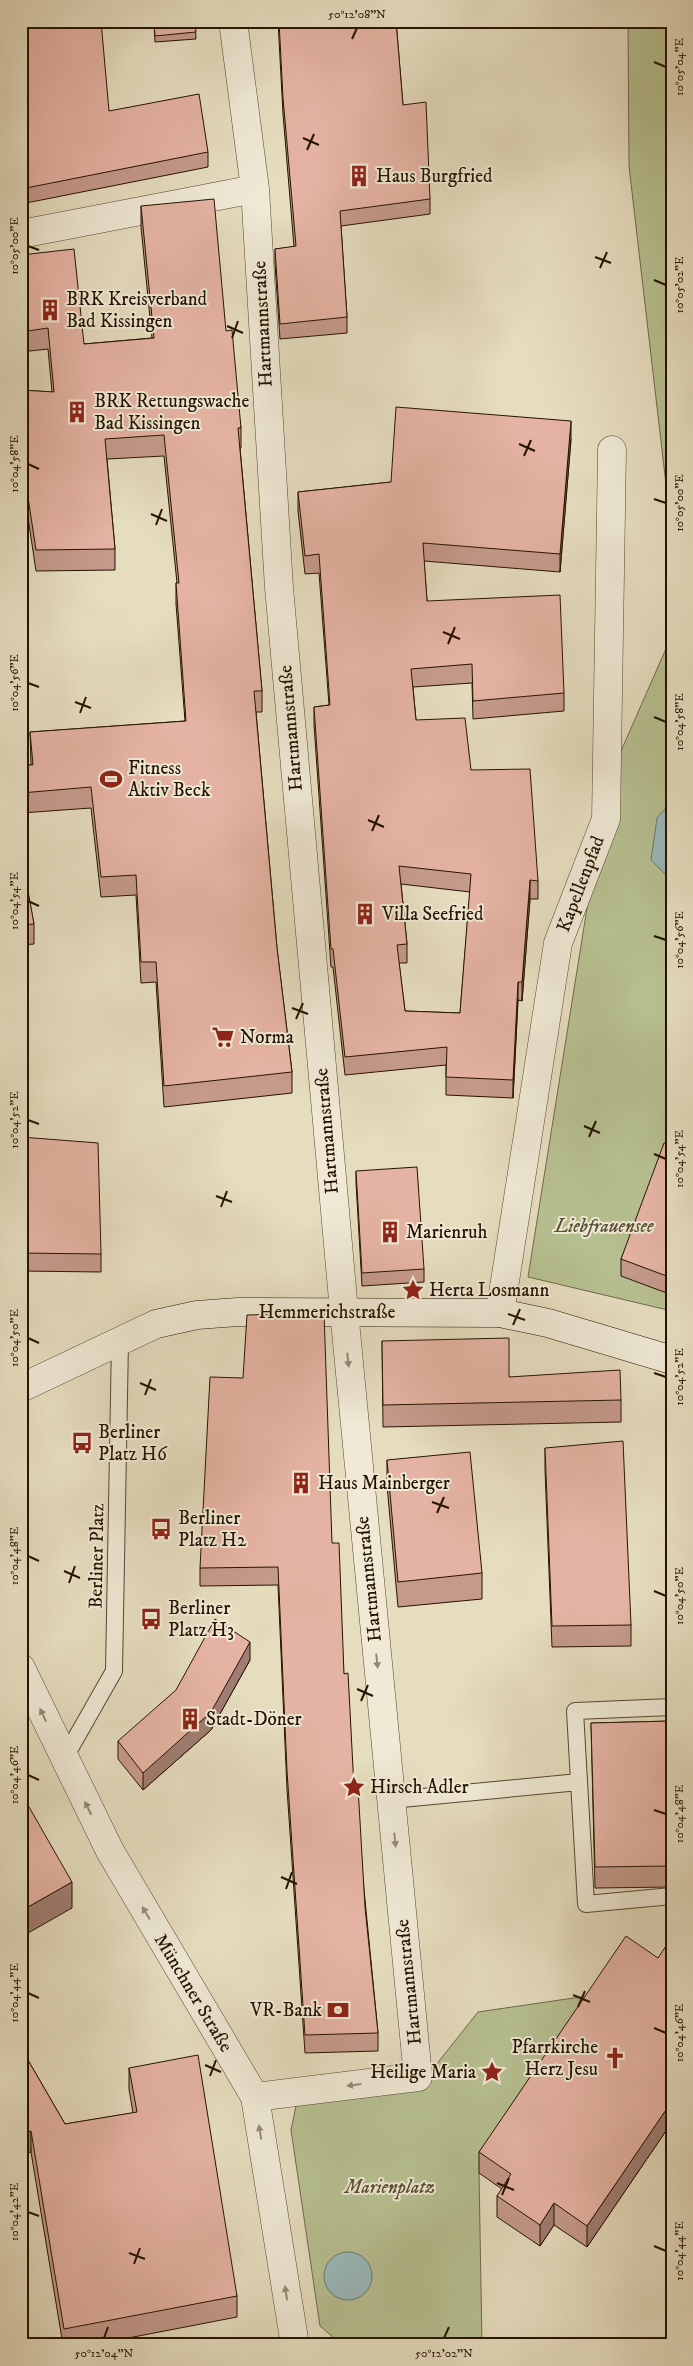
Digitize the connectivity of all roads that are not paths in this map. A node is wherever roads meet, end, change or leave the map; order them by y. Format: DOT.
graph roads {
  1 [pos="233,21"];
  2 [pos="255,189"];
  3 [pos="21,234"];
  4 [pos="612,450"];
  5 [pos="344,1311"];
  6 [pos="500,1313"];
  7 [pos="120,1340"];
  8 [pos="672,1360"];
  9 [pos="21,1388"];
  10 [pos="21,1668"];
  11 [pos="672,1707"];
  12 [pos="64,1759"];
  13 [pos="578,1782"];
  14 [pos="391,1800"];
  15 [pos="672,1896"];
  16 [pos="255,2097"];
  17 [pos="294,2344"];
  1 -- 2 [label="street, Hartmannstraße"];
  2 -- 3 [label="street"];
  2 -- 5 [label="street, Hartmannstraße"];
  4 -- 6 [label="street, Kapellenpfad"];
  5 -- 6 [label="street, Hemmerichstraße"];
  5 -- 7 [label="street, Hemmerichstraße"];
  5 -- 14 [label="street, Hartmannstraße, one-way"];
  6 -- 8 [label="street, Hemmerichstraße"];
  7 -- 9 [label="street, Hemmerichstraße"];
  7 -- 12 [label="lane, Berliner Platz"];
  12 -- 10 [label="street, Münchner Straße, one-way"];
  11 -- 13 [label="lane"];
  16 -- 12 [label="street, Münchner Straße, one-way"];
  13 -- 14 [label="lane"];
  13 -- 15 [label="lane"];
  14 -- 16 [label="street, Hartmannstraße, one-way"];
  17 -- 16 [label="street, Münchner Straße, one-way"];
}
